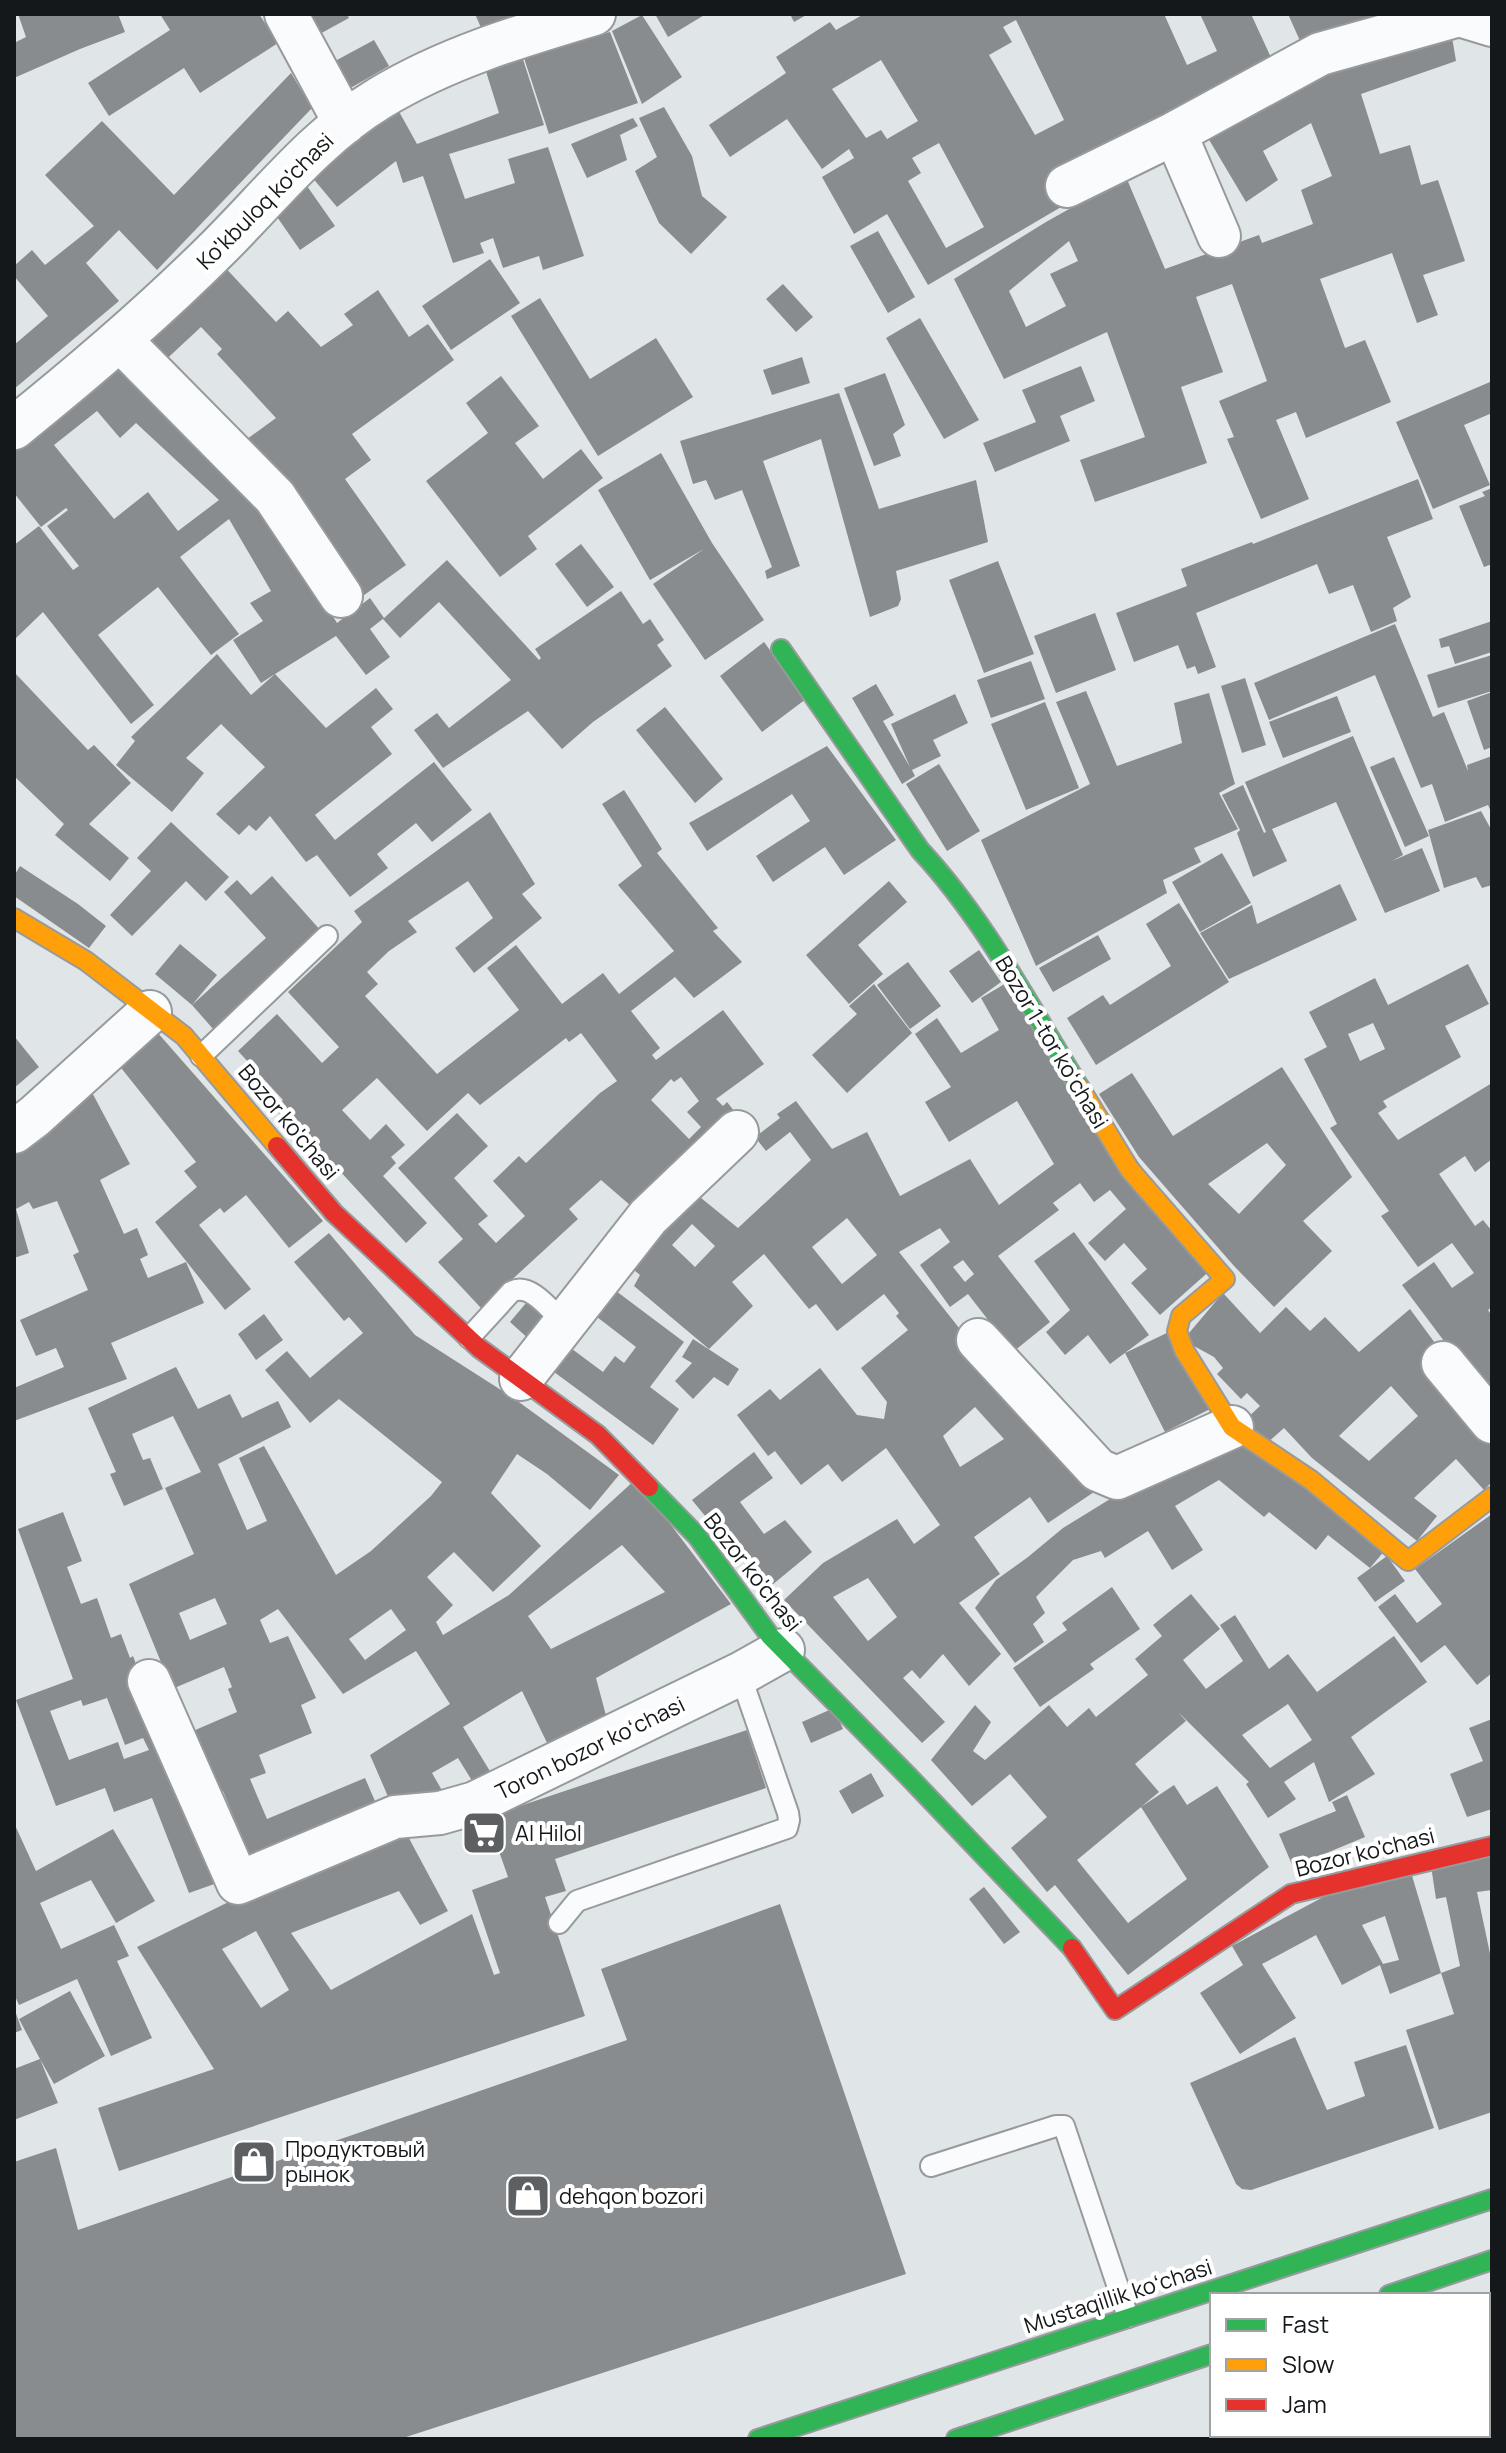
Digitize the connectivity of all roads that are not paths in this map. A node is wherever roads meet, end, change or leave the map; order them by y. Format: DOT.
graph roads {
  1 [pos="286,14"];
  2 [pos="594,14"];
  3 [pos="1492,25"];
  4 [pos="345,123"];
  5 [pos="1175,133"];
  6 [pos="1067,186"];
  7 [pos="1219,236"];
  8 [pos="120,340"];
  9 [pos="14,428"];
  10 [pos="341,596"];
  11 [pos="781,649"];
  12 [pos="14,918"];
  13 [pos="327,936"];
  14 [pos="150,1012"];
  15 [pos="201,1056"];
  16 [pos="14,1132"];
  17 [pos="737,1132"];
  18 [pos="564,1323"];
  19 [pos="469,1338"];
  20 [pos="978,1340"];
  21 [pos="1443,1363"];
  22 [pos="521,1379"];
  23 [pos="1492,1422"];
  24 [pos="1232,1427"];
  25 [pos="1492,1497"];
  26 [pos="783,1650"];
  27 [pos="740,1674"];
  28 [pos="149,1681"];
  29 [pos="1492,1846"];
  30 [pos="559,1923"];
  31 [pos="931,2166"];
  32 [pos="1492,2199"];
  33 [pos="1492,2260"];
  34 [pos="1395,2293"];
  35 [pos="1128,2317"];
  36 [pos="1210,2355"];
  37 [pos="758,2439"];
  38 [pos="956,2439"];
  1 -- 4 [label="street"];
  2 -- 4 [label="street, Ko'kbuloq ko'chasi"];
  3 -- 5 [label="street"];
  4 -- 8 [label="street, Ko'kbuloq ko'chasi"];
  5 -- 6 [label="street"];
  5 -- 7 [label="street"];
  8 -- 9 [label="street, Ko'kbuloq ko'chasi"];
  8 -- 10 [label="street"];
  11 -- 24 [label="street, Bozor 1-tor koʻchasi"];
  12 -- 14 [label="street, Bozor ko'chasi"];
  13 -- 15 [label="lane"];
  14 -- 15 [label="street, Bozor ko'chasi"];
  14 -- 16 [label="street"];
  15 -- 19 [label="street, Bozor ko'chasi"];
  17 -- 18 [label="street"];
  18 -- 19 [label="lane"];
  18 -- 22 [label="street"];
  19 -- 22 [label="street, Bozor ko'chasi"];
  20 -- 24 [label="street"];
  21 -- 23 [label="street"];
  22 -- 26 [label="street, Bozor ko'chasi"];
  24 -- 25 [label="street, Bozor 1-tor koʻchasi"];
  26 -- 27 [label="street, Toron bozor koʻchasi"];
  26 -- 29 [label="street, Bozor ko'chasi"];
  27 -- 28 [label="street, Toron bozor koʻchasi"];
  27 -- 30 [label="lane"];
  31 -- 35 [label="lane"];
  32 -- 35 [label="street, Mustaqillik koʻchasi"];
  33 -- 34 [label="street"];
  35 -- 37 [label="street, Mustaqillik koʻchasi"];
  36 -- 38 [label="street"];
}
